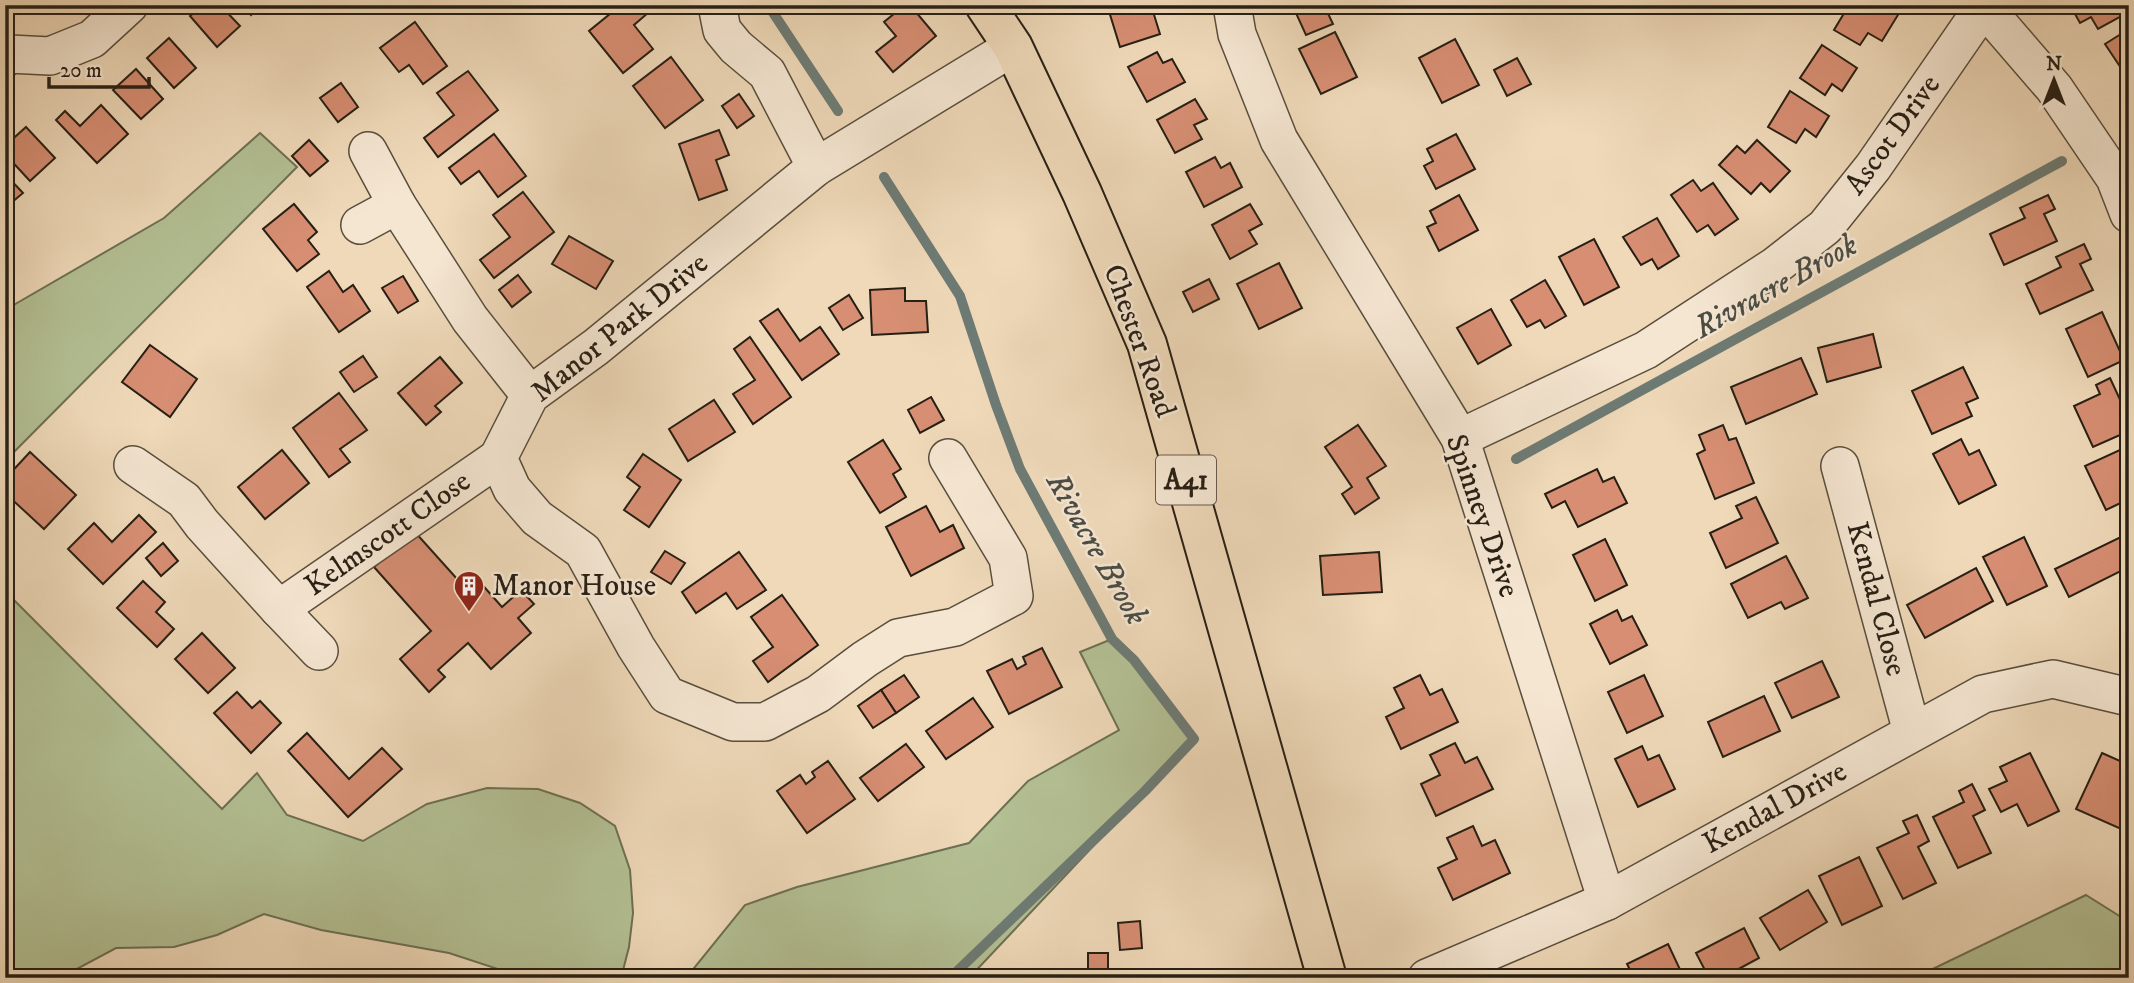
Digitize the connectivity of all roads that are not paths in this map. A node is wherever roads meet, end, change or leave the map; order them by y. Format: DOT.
graph roads {
  1 [pos="129,5"];
  2 [pos="716,5"];
  3 [pos="985,5"];
  4 [pos="1232,5"];
  5 [pos="1985,6"];
  6 [pos="1013,47"];
  7 [pos="6,53"];
  8 [pos="368,151"];
  9 [pos="816,167"];
  10 [pos="397,205"];
  11 [pos="2129,214"];
  12 [pos="360,225"];
  13 [pos="530,395"];
  14 [pos="1460,438"];
  15 [pos="498,458"];
  16 [pos="948,458"];
  17 [pos="133,465"];
  18 [pos="1840,466"];
  19 [pos="279,609"];
  20 [pos="319,651"];
  21 [pos="2129,697"];
  22 [pos="1912,732"];
  23 [pos="1607,901"];
  24 [pos="1327,978"];
  25 [pos="1427,978"];
  1 -- 7 [label="street"];
  2 -- 9 [label="street"];
  3 -- 6 [label="main road, Chester Road / A41"];
  4 -- 14 [label="street, Spinney Drive"];
  5 -- 11 [label="street"];
  5 -- 14 [label="street, Ascot Drive"];
  6 -- 9 [label="street, Manor Park Drive"];
  6 -- 24 [label="main road, Chester Road / A41"];
  8 -- 10 [label="street"];
  9 -- 13 [label="street, Manor Park Drive"];
  10 -- 12 [label="street"];
  10 -- 13 [label="street"];
  13 -- 15 [label="street, Manor Park Drive"];
  14 -- 23 [label="street, Spinney Drive"];
  15 -- 16 [label="street"];
  15 -- 19 [label="street, Kelmscott Close"];
  17 -- 19 [label="street, Kelmscott Close"];
  18 -- 22 [label="street, Kendal Close"];
  19 -- 20 [label="street, Kelmscott Close"];
  21 -- 22 [label="street, Kendal Drive"];
  22 -- 23 [label="street, Kendal Drive"];
  23 -- 25 [label="street, Kendal Drive"];
}
